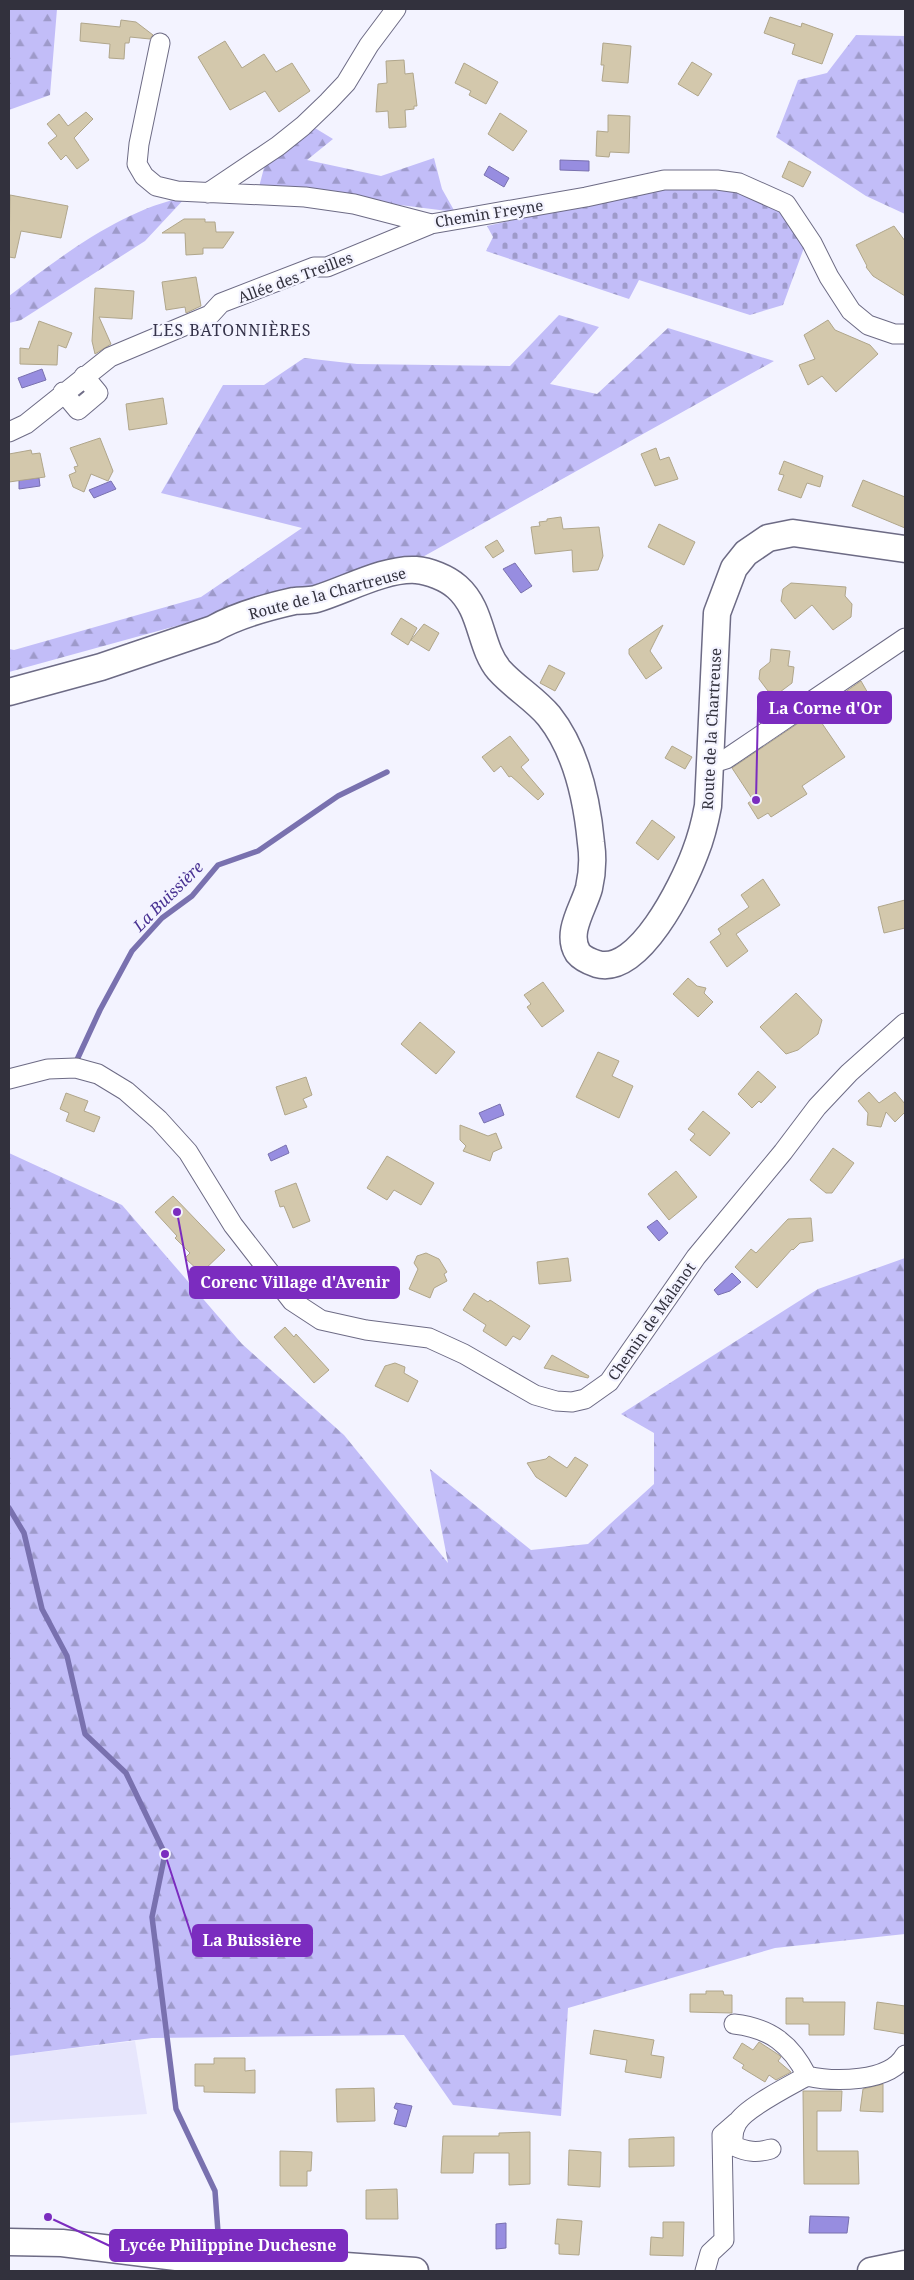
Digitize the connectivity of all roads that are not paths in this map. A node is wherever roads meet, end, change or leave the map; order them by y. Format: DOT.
graph roads {
  1 [pos="396,9"];
  2 [pos="160,43"];
  3 [pos="208,192"];
  4 [pos="431,224"];
  5 [pos="905,334"];
  6 [pos="9,432"];
  7 [pos="905,549"];
  8 [pos="905,638"];
  9 [pos="9,692"];
  10 [pos="710,764"];
  11 [pos="905,1023"];
  12 [pos="9,1079"];
  13 [pos="734,2024"];
  14 [pos="905,2055"];
  15 [pos="807,2076"];
  16 [pos="737,2122"];
  17 [pos="771,2149"];
  18 [pos="9,2242"];
  19 [pos="905,2264"];
  20 [pos="216,2267"];
  21 [pos="282,2271"];
  22 [pos="415,2271"];
  23 [pos="705,2271"];
  24 [pos="871,2271"];
  1 -- 3 [label="street"];
  2 -- 3 [label="street, Chemin Freyne"];
  3 -- 4 [label="street, Chemin Freyne"];
  4 -- 5 [label="street, Chemin Freyne"];
  4 -- 6 [label="street, Allée des Treilles"];
  7 -- 10 [label="main road, Route de la Chartreuse"];
  8 -- 10 [label="street"];
  9 -- 10 [label="main road, Route de la Chartreuse"];
  11 -- 12 [label="street, Chemin de Malanot"];
  13 -- 15 [label="street"];
  14 -- 15 [label="street"];
  15 -- 16 [label="street"];
  16 -- 17 [label="street"];
  16 -- 23 [label="street"];
  18 -- 20 [label="main road"];
  19 -- 24 [label="main road"];
  20 -- 21 [label="main road"];
  20 -- 22 [label="main road"];
}
